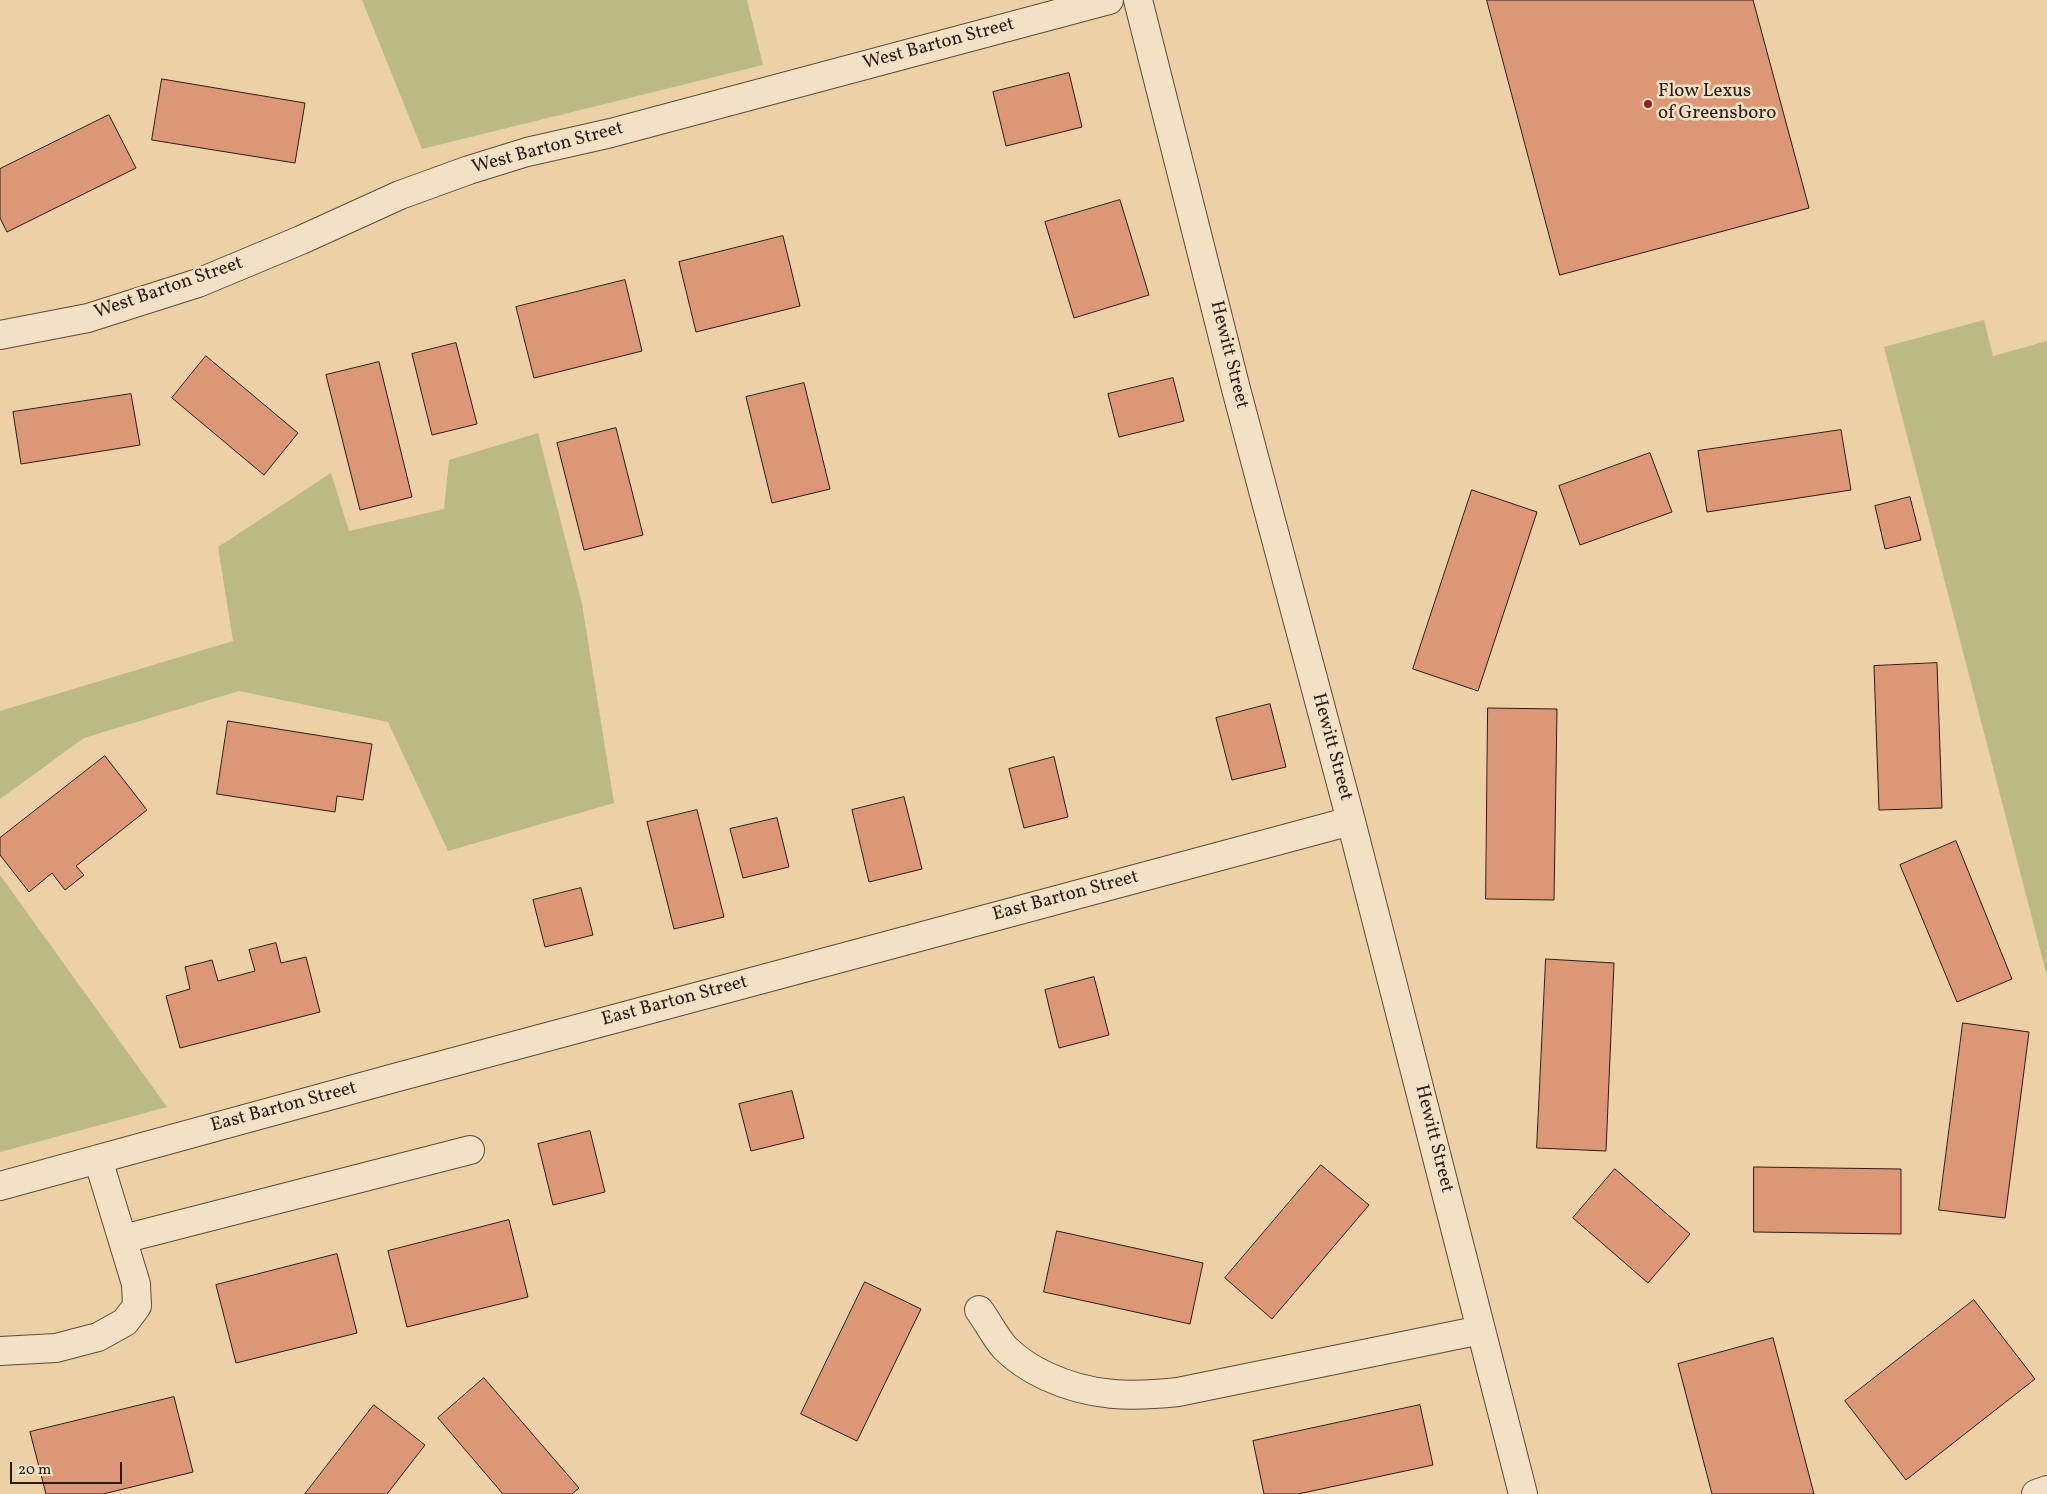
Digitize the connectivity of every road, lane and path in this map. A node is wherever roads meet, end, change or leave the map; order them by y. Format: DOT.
graph roads {
  1 [pos="1109,0"];
  2 [pos="1138,0"];
  3 [pos="0,335"];
  4 [pos="1351,820"];
  5 [pos="470,1150"];
  6 [pos="98,1159"];
  7 [pos="0,1186"];
  8 [pos="123,1239"];
  9 [pos="979,1310"];
  10 [pos="1482,1330"];
  11 [pos="0,1351"];
  12 [pos="2047,1490"];
  13 [pos="1524,1494"];
  14 [pos="2036,1494"];
  1 -- 3 [label="street, West Barton Street"];
  2 -- 4 [label="street, Hewitt Street"];
  4 -- 6 [label="street, East Barton Street"];
  4 -- 10 [label="street, Hewitt Street"];
  5 -- 8 [label="street"];
  6 -- 7 [label="street, East Barton Street"];
  6 -- 8 [label="street"];
  8 -- 11 [label="street"];
  9 -- 10 [label="street"];
  10 -- 13 [label="street, Hewitt Street"];
  12 -- 14 [label="street"];
}
